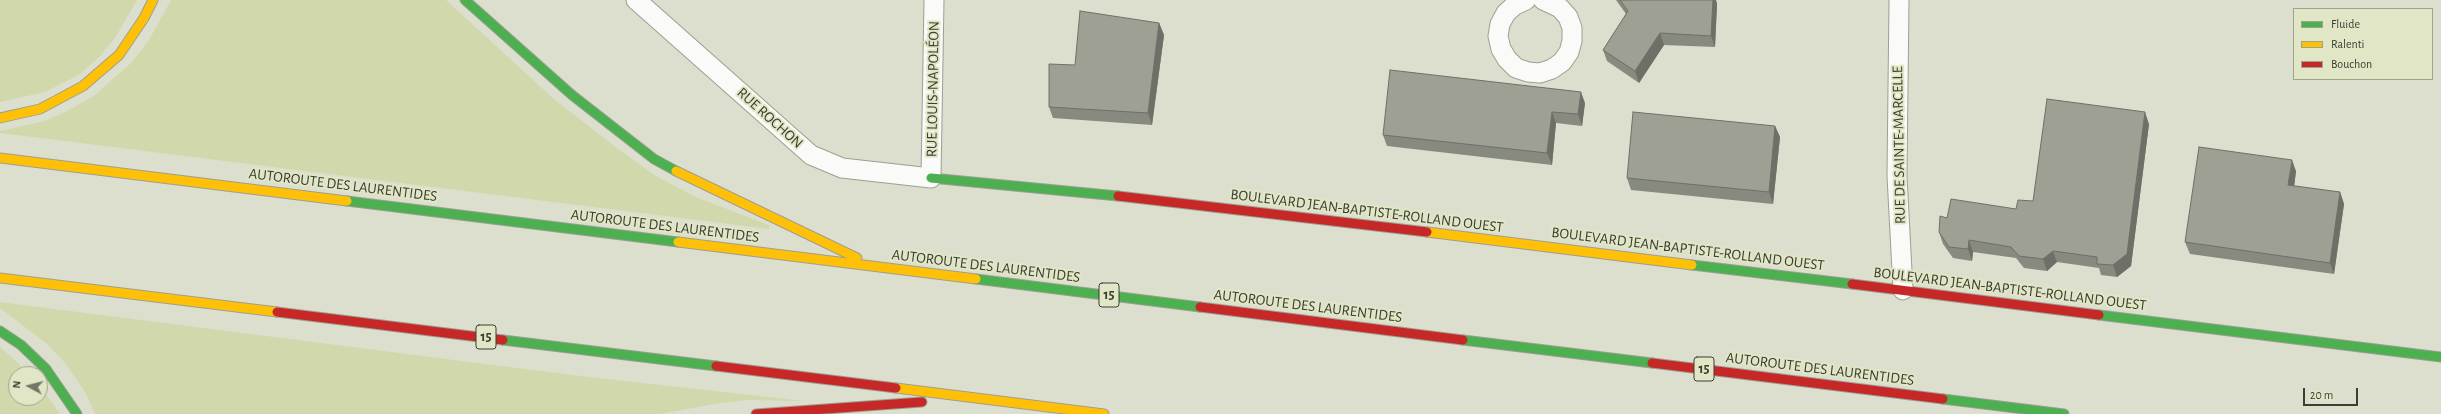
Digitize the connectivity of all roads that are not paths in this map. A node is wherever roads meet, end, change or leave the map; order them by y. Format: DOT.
graph roads {
  1 [pos="153,0"];
  2 [pos="465,0"];
  3 [pos="636,0"];
  4 [pos="934,0"];
  5 [pos="1543,0"];
  6 [pos="1899,0"];
  7 [pos="1515,2"];
  8 [pos="0,118"];
  9 [pos="0,158"];
  10 [pos="931,178"];
  11 [pos="875,267"];
  12 [pos="0,278"];
  13 [pos="1903,290"];
  14 [pos="0,331"];
  15 [pos="2441,357"];
  16 [pos="971,398"];
  17 [pos="77,414"];
  18 [pos="756,414"];
  19 [pos="1104,414"];
  20 [pos="2064,414"];
  1 -- 8 [label="main road"];
  2 -- 11 [label="main road"];
  3 -- 10 [label="street, RUE ROCHON"];
  4 -- 10 [label="street, RUE LOUIS-NAPOLÉON"];
  5 -- 7 [label="street"];
  6 -- 13 [label="street, RUE DE SAINTE-MARCELLE"];
  9 -- 11 [label="main road, AUTOROUTE DES LAURENTIDES / 15"];
  10 -- 13 [label="main road, BOULEVARD JEAN-BAPTISTE-ROLLAND OUEST"];
  11 -- 20 [label="main road, AUTOROUTE DES LAURENTIDES / 15"];
  12 -- 16 [label="main road, 15"];
  13 -- 15 [label="main road, BOULEVARD JEAN-BAPTISTE-ROLLAND OUEST"];
  14 -- 17 [label="main road"];
  16 -- 18 [label="main road"];
  16 -- 19 [label="main road, 15"];
}
